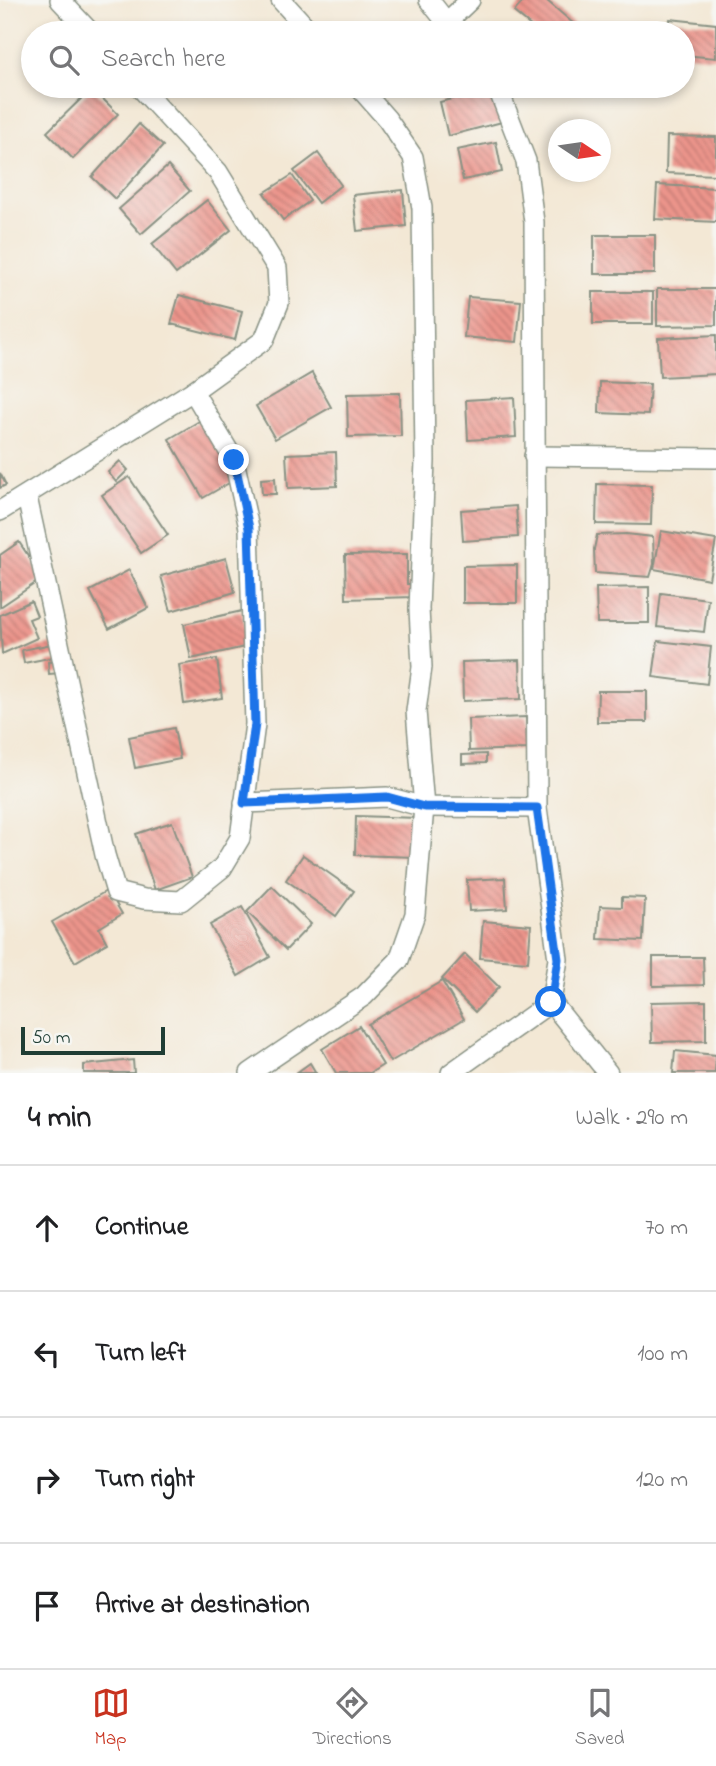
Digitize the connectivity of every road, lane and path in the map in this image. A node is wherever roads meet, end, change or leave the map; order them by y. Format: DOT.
graph roads {
  1 [pos="61,0"];
  2 [pos="281,0"];
  3 [pos="429,0"];
  4 [pos="470,0"];
  5 [pos="80,21"];
  6 [pos="300,21"];
  7 [pos="446,21"];
  8 [pos="456,21"];
  9 [pos="150,98"];
  10 [pos="369,98"];
  11 [pos="502,98"];
  12 [pos="193,391"];
  13 [pos="534,456"];
  14 [pos="716,458"];
  15 [pos="27,497"];
  16 [pos="0,511"];
  17 [pos="244,803"];
  18 [pos="424,807"];
  19 [pos="537,808"];
  20 [pos="551,1002"];
  21 [pos="250,1073"];
  22 [pos="452,1073"];
  23 [pos="608,1073"];
  1 -- 5 [label="street"];
  2 -- 6 [label="street"];
  3 -- 7 [label="street"];
  4 -- 8 [label="street"];
  9 -- 12 [label="street"];
  10 -- 18 [label="street"];
  11 -- 13 [label="street"];
  12 -- 15 [label="street"];
  12 -- 17 [label="street"];
  13 -- 14 [label="street"];
  13 -- 19 [label="street"];
  15 -- 16 [label="street"];
  15 -- 17 [label="street"];
  17 -- 18 [label="street"];
  18 -- 19 [label="street"];
  18 -- 21 [label="street"];
  19 -- 20 [label="street"];
  20 -- 22 [label="street"];
  20 -- 23 [label="street"];
}
